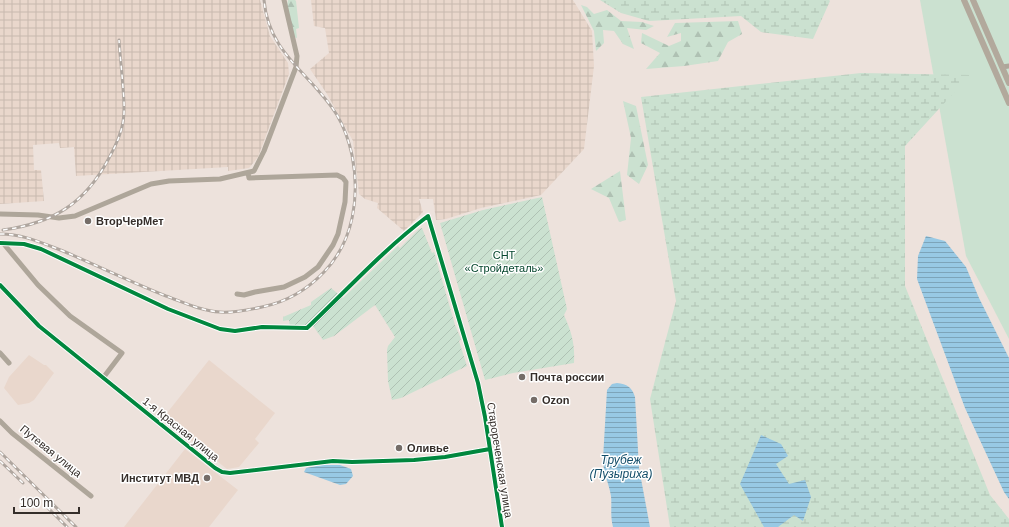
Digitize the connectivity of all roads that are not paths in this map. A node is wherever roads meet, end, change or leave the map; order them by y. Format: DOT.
graph roads {
  1 [pos="284,0"];
  2 [pos="964,0"];
  3 [pos="973,0"];
  4 [pos="1009,66"];
  5 [pos="1002,67"];
  6 [pos="1009,83"];
  7 [pos="1009,103"];
  8 [pos="248,173"];
  9 [pos="0,214"];
  10 [pos="1,243"];
  11 [pos="0,285"];
  12 [pos="237,294"];
  13 [pos="0,353"];
  14 [pos="9,363"];
  15 [pos="103,378"];
  16 [pos="0,421"];
  17 [pos="490,449"];
  18 [pos="91,496"];
  19 [pos="502,527"];
  1 -- 8 [label="street"];
  2 -- 7 [label="main road"];
  3 -- 5 [label="main road"];
  4 -- 5 [label="street"];
  5 -- 6 [label="main road"];
  8 -- 9 [label="street"];
  8 -- 12 [label="street"];
  10 -- 15 [label="street"];
  10 -- 17 [label="street, Старореченская улица"];
  11 -- 15 [label="street, 1-я Красная улица"];
  13 -- 14 [label="street"];
  15 -- 17 [label="street, 1-я Красная улица"];
  16 -- 18 [label="street, Путевая улица"];
  17 -- 19 [label="street, Старореченская улица"];
}
